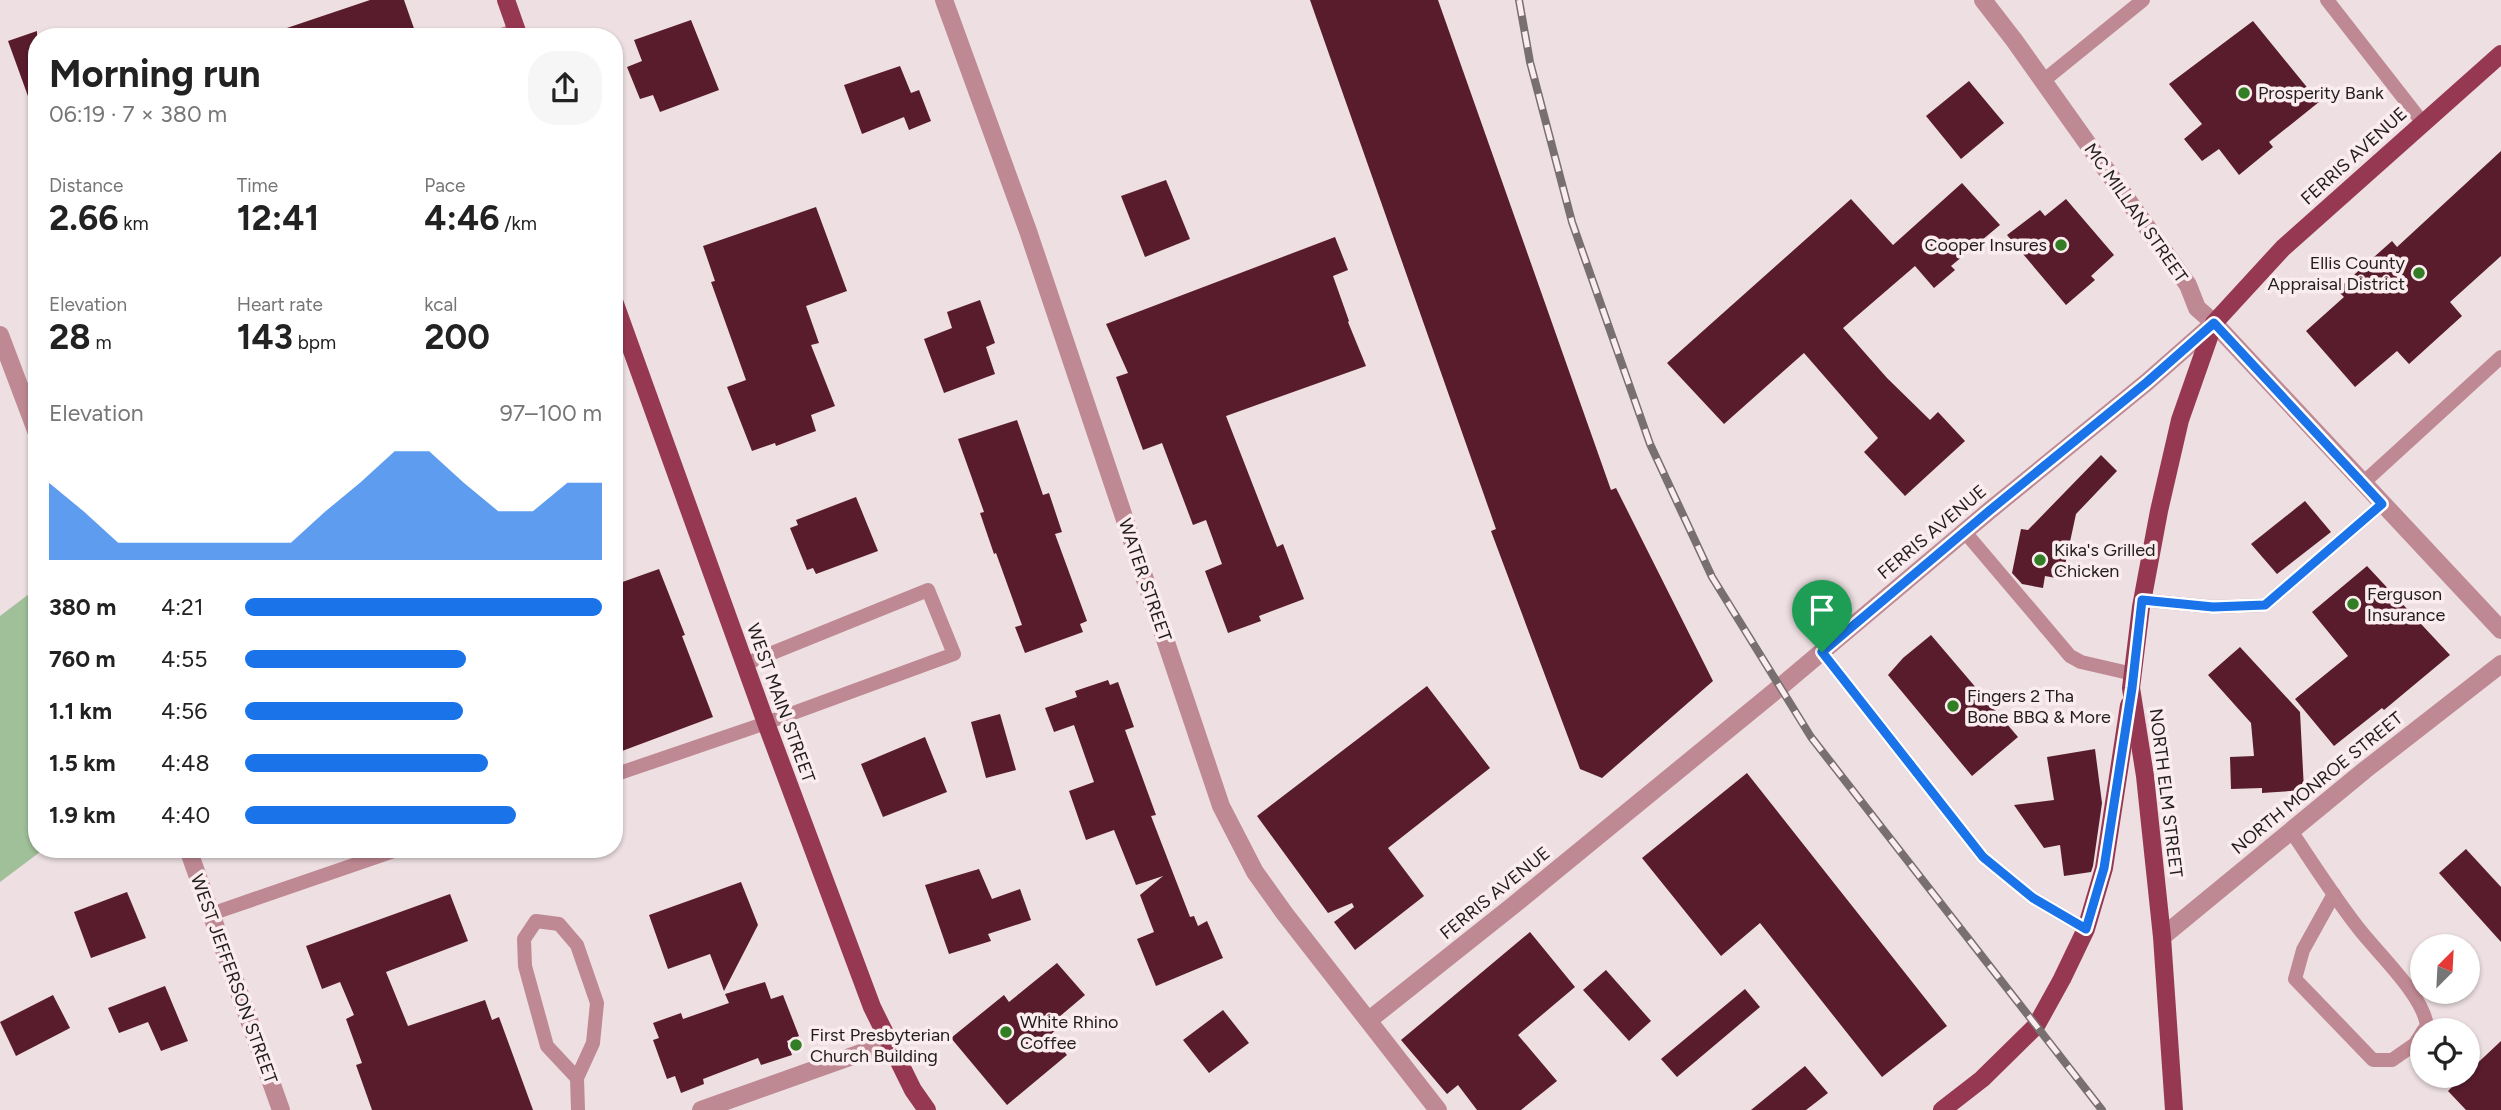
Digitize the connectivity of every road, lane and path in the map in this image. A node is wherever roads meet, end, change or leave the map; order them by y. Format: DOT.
graph roads {
  1 [pos="506,0"];
  2 [pos="944,0"];
  3 [pos="1983,0"];
  4 [pos="2143,0"];
  5 [pos="2327,0"];
  6 [pos="516,28"];
  7 [pos="2501,54"];
  8 [pos="2043,81"];
  9 [pos="2423,123"];
  10 [pos="2214,323"];
  11 [pos="623,326"];
  12 [pos="0,335"];
  13 [pos="2501,357"];
  14 [pos="28,392"];
  15 [pos="2363,483"];
  16 [pos="2382,504"];
  17 [pos="1964,531"];
  18 [pos="2142,600"];
  19 [pos="2501,630"];
  20 [pos="1822,652"];
  21 [pos="745,664"];
  22 [pos="2501,664"];
  23 [pos="2132,681"];
  24 [pos="766,723"];
  25 [pos="623,772"];
  26 [pos="2291,831"];
  27 [pos="190,858"];
  28 [pos="374,858"];
  29 [pos="2334,894"];
  30 [pos="211,914"];
  31 [pos="2086,929"];
  32 [pos="2162,937"];
  33 [pos="2426,1018"];
  34 [pos="1369,1020"];
  35 [pos="890,1043"];
  36 [pos="2410,1047"];
  37 [pos="577,1078"];
  38 [pos="281,1110"];
  39 [pos="578,1110"];
  40 [pos="701,1110"];
  41 [pos="928,1110"];
  42 [pos="1438,1110"];
  43 [pos="1942,1110"];
  44 [pos="2174,1110"];
  1 -- 6 [label="main road"];
  2 -- 34 [label="street, WATER STREET"];
  3 -- 8 [label="street, MC MILLAN STREET"];
  4 -- 8 [label="lane"];
  5 -- 9 [label="lane"];
  7 -- 9 [label="main road, FERRIS AVENUE"];
  8 -- 10 [label="street, MC MILLAN STREET"];
  9 -- 10 [label="main road, FERRIS AVENUE"];
  10 -- 15 [label="street, MC MILLAN STREET"];
  10 -- 17 [label="street, FERRIS AVENUE"];
  10 -- 18 [label="main road, NORTH ELM STREET"];
  11 -- 21 [label="main road, WEST MAIN STREET"];
  12 -- 14 [label="street"];
  13 -- 15 [label="lane"];
  15 -- 16 [label="street, MC MILLAN STREET"];
  16 -- 18 [label="lane"];
  16 -- 19 [label="street, MC MILLAN STREET"];
  17 -- 20 [label="street, FERRIS AVENUE"];
  17 -- 23 [label="lane"];
  18 -- 23 [label="main road, NORTH ELM STREET"];
  20 -- 31 [label="lane"];
  20 -- 34 [label="street, FERRIS AVENUE"];
  21 -- 24 [label="main road, WEST MAIN STREET"];
  21 -- 24 [label="lane"];
  22 -- 26 [label="street, NORTH MONROE STREET"];
  23 -- 31 [label="main road"];
  23 -- 32 [label="main road, NORTH ELM STREET"];
  24 -- 25 [label="lane"];
  24 -- 35 [label="main road, WEST MAIN STREET"];
  26 -- 29 [label="lane"];
  26 -- 32 [label="street, NORTH MONROE STREET"];
  27 -- 30 [label="street, WEST JEFFERSON STREET"];
  28 -- 30 [label="lane"];
  29 -- 33 [label="lane"];
  29 -- 36 [label="lane"];
  30 -- 38 [label="street, WEST JEFFERSON STREET"];
  31 -- 43 [label="main road"];
  32 -- 44 [label="main road, NORTH ELM STREET"];
  34 -- 42 [label="street, WATER STREET"];
  35 -- 40 [label="street"];
  35 -- 41 [label="main road, WEST MAIN STREET"];
  37 -- 37 [label="lane"];
  37 -- 39 [label="lane"];
}
